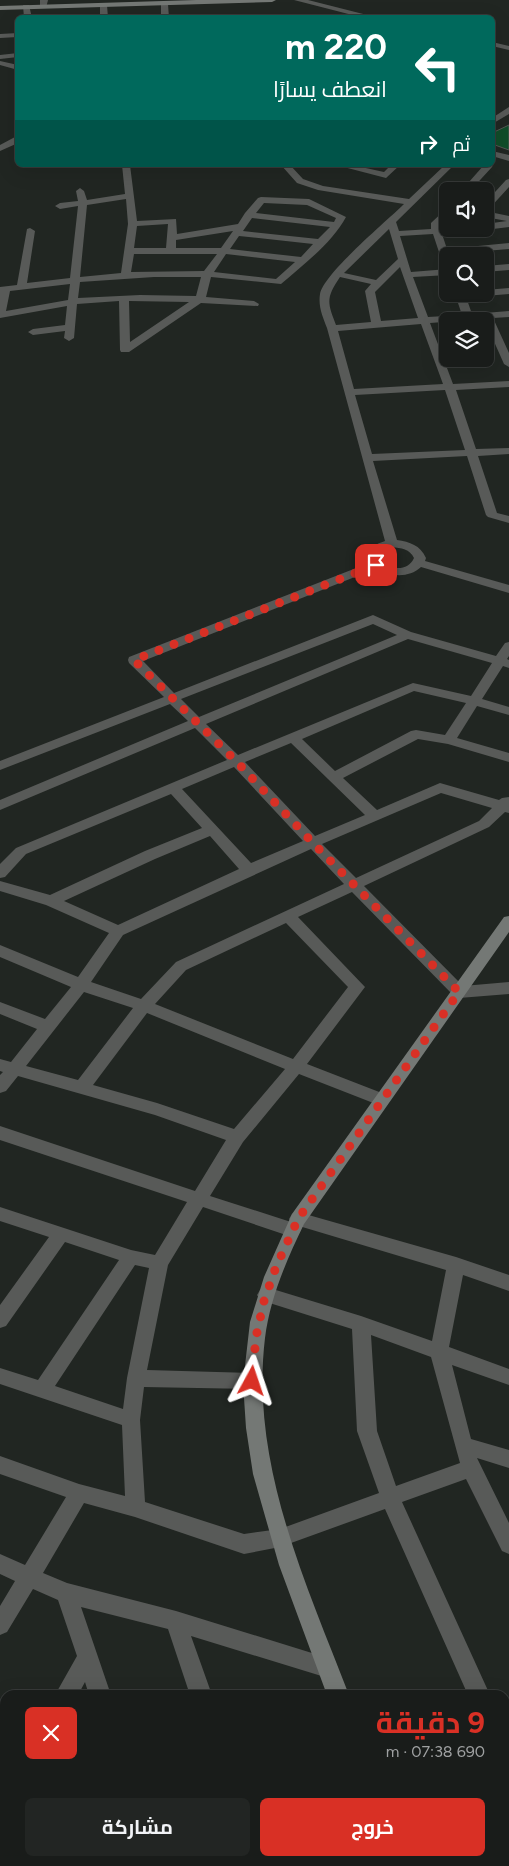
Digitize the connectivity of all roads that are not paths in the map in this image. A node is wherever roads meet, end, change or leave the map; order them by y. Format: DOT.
graph roads {
  1 [pos="272,0"];
  2 [pos="298,0"];
  3 [pos="146,2"];
  4 [pos="190,2"];
  5 [pos="44,3"];
  6 [pos="164,4"];
  7 [pos="103,5"];
  8 [pos="26,7"];
  9 [pos="0,8"];
  10 [pos="27,15"];
  11 [pos="104,15"];
  12 [pos="165,15"];
  13 [pos="363,15"];
  14 [pos="15,35"];
  15 [pos="0,36"];
  16 [pos="495,45"];
  17 [pos="509,48"];
  18 [pos="15,55"];
  19 [pos="0,57"];
  20 [pos="0,63"];
  21 [pos="15,67"];
  22 [pos="509,111"];
  23 [pos="495,120"];
  24 [pos="15,140"];
  25 [pos="0,148"];
  26 [pos="495,156"];
  27 [pos="509,158"];
  28 [pos="126,167"];
  29 [pos="287,167"];
  30 [pos="357,167"];
  31 [pos="394,167"];
  32 [pos="448,167"];
  33 [pos="487,167"];
  34 [pos="473,182"];
  35 [pos="509,182"];
  36 [pos="80,191"];
  37 [pos="131,196"];
  38 [pos="494,198"];
  39 [pos="412,202"];
  40 [pos="83,203"];
  41 [pos="60,206"];
  42 [pos="248,215"];
  43 [pos="494,216"];
  44 [pos="509,219"];
  45 [pos="439,220"];
  46 [pos="391,221"];
  47 [pos="133,224"];
  48 [pos="509,224"];
  49 [pos="337,225"];
  50 [pos="494,226"];
  51 [pos="238,230"];
  52 [pos="435,231"];
  53 [pos="439,231"];
  54 [pos="30,232"];
  55 [pos="394,234"];
  56 [pos="171,238"];
  57 [pos="320,242"];
  58 [pos="509,246"];
  59 [pos="441,247"];
  60 [pos="494,247"];
  61 [pos="128,251"];
  62 [pos="171,251"];
  63 [pos="223,252"];
  64 [pos="304,260"];
  65 [pos="402,260"];
  66 [pos="509,267"];
  67 [pos="494,268"];
  68 [pos="439,273"];
  69 [pos="126,274"];
  70 [pos="207,274"];
  71 [pos="337,274"];
  72 [pos="407,275"];
  73 [pos="75,278"];
  74 [pos="378,283"];
  75 [pos="22,286"];
  76 [pos="3,289"];
  77 [pos="509,291"];
  78 [pos="494,292"];
  79 [pos="124,299"];
  80 [pos="200,299"];
  81 [pos="73,302"];
  82 [pos="254,304"];
  83 [pos="509,314"];
  84 [pos="494,315"];
  85 [pos="439,319"];
  86 [pos="424,320"];
  87 [pos="377,325"];
  88 [pos="70,327"];
  89 [pos="332,328"];
  90 [pos="494,330"];
  91 [pos="33,332"];
  92 [pos="69,338"];
  93 [pos="508,361"];
  94 [pos="509,384"];
  95 [pos="449,386"];
  96 [pos="349,392"];
  97 [pos="509,451"];
  98 [pos="472,453"];
  99 [pos="366,458"];
  100 [pos="509,520"];
  101 [pos="392,543"];
  102 [pos="419,563"];
  103 [pos="376,565"];
  104 [pos="509,589"];
  105 [pos="408,636"];
  106 [pos="509,646"];
  107 [pos="504,663"];
  108 [pos="173,698"];
  109 [pos="475,701"];
  110 [pos="509,711"];
  111 [pos="197,723"];
  112 [pos="293,738"];
  113 [pos="449,740"];
  114 [pos="509,758"];
  115 [pos="236,761"];
  116 [pos="0,766"];
  117 [pos="334,777"];
  118 [pos="173,788"];
  119 [pos="507,804"];
  120 [pos="0,805"];
  121 [pos="374,815"];
  122 [pos="211,830"];
  123 [pos="312,842"];
  124 [pos="249,870"];
  125 [pos="0,873"];
  126 [pos="354,884"];
  127 [pos="0,886"];
  128 [pos="51,901"];
  129 [pos="287,915"];
  130 [pos="509,922"];
  131 [pos="118,931"];
  132 [pos="0,951"];
  133 [pos="81,985"];
  134 [pos="509,988"];
  135 [pos="459,992"];
  136 [pos="144,1006"];
  137 [pos="0,1008"];
  138 [pos="48,1027"];
  139 [pos="296,1067"];
  140 [pos="7,1068"];
  141 [pos="0,1087"];
  142 [pos="82,1087"];
  143 [pos="381,1100"];
  144 [pos="0,1133"];
  145 [pos="237,1137"];
  146 [pos="197,1198"];
  147 [pos="0,1214"];
  148 [pos="295,1225"];
  149 [pos="60,1235"];
  150 [pos="131,1257"];
  151 [pos="159,1263"];
  152 [pos="456,1265"];
  153 [pos="509,1283"];
  154 [pos="266,1295"];
  155 [pos="0,1320"];
  156 [pos="361,1324"];
  157 [pos="439,1351"];
  158 [pos="0,1376"];
  159 [pos="509,1377"];
  160 [pos="136,1378"];
  161 [pos="252,1381"];
  162 [pos="42,1390"];
  163 [pos="131,1420"];
  164 [pos="463,1445"];
  165 [pos="509,1459"];
  166 [pos="0,1465"];
  167 [pos="471,1468"];
  168 [pos="79,1493"];
  169 [pos="390,1497"];
  170 [pos="135,1508"];
  171 [pos="280,1538"];
  172 [pos="509,1544"];
  173 [pos="0,1564"];
  174 [pos="31,1576"];
  175 [pos="66,1593"];
  176 [pos="176,1620"];
  177 [pos="0,1625"];
  178 [pos="88,1656"];
  179 [pos="328,1668"];
  180 [pos="69,1690"];
  181 [pos="98,1690"];
  182 [pos="199,1690"];
  183 [pos="336,1690"];
  184 [pos="476,1690"];
  1 -- 4 [label="street"];
  2 -- 13 [label="street"];
  3 -- 6 [label="street"];
  3 -- 7 [label="street"];
  4 -- 6 [label="street"];
  5 -- 7 [label="street"];
  5 -- 8 [label="street"];
  6 -- 12 [label="street"];
  7 -- 11 [label="street"];
  8 -- 9 [label="street"];
  8 -- 10 [label="street"];
  14 -- 15 [label="street"];
  16 -- 17 [label="street"];
  18 -- 19 [label="street"];
  20 -- 21 [label="street"];
  22 -- 23 [label="street"];
  24 -- 25 [label="street"];
  26 -- 27 [label="street"];
  28 -- 37 [label="street"];
  29 -- 39 [label="street"];
  30 -- 31 [label="street"];
  32 -- 39 [label="street"];
  33 -- 34 [label="street"];
  35 -- 38 [label="street"];
  36 -- 40 [label="street"];
  37 -- 40 [label="street"];
  37 -- 47 [label="street"];
  39 -- 46 [label="street"];
  40 -- 41 [label="street"];
  40 -- 73 [label="street"];
  42 -- 49 [label="street"];
  42 -- 49 [label="street"];
  42 -- 51 [label="street"];
  43 -- 44 [label="street"];
  45 -- 52 [label="street"];
  46 -- 55 [label="street"];
  46 -- 71 [label="street"];
  47 -- 56 [label="street"];
  47 -- 61 [label="street"];
  48 -- 50 [label="street"];
  49 -- 57 [label="street"];
  51 -- 56 [label="street"];
  51 -- 57 [label="street"];
  51 -- 63 [label="street"];
  52 -- 53 [label="street"];
  52 -- 55 [label="street"];
  52 -- 59 [label="street"];
  54 -- 75 [label="street"];
  55 -- 65 [label="street"];
  56 -- 62 [label="street"];
  57 -- 64 [label="street"];
  58 -- 60 [label="street"];
  61 -- 62 [label="street"];
  61 -- 69 [label="street"];
  62 -- 63 [label="street"];
  63 -- 64 [label="street"];
  63 -- 70 [label="street"];
  64 -- 70 [label="street"];
  65 -- 72 [label="street"];
  65 -- 74 [label="street"];
  66 -- 67 [label="street"];
  68 -- 72 [label="street"];
  69 -- 70 [label="street"];
  69 -- 73 [label="street"];
  70 -- 80 [label="street"];
  71 -- 74 [label="street"];
  71 -- 89 [label="street"];
  72 -- 86 [label="street"];
  73 -- 75 [label="street"];
  73 -- 81 [label="street"];
  74 -- 87 [label="street"];
  75 -- 76 [label="street"];
  76 -- 81 [label="street"];
  77 -- 78 [label="street"];
  79 -- 80 [label="street"];
  79 -- 80 [label="street"];
  79 -- 81 [label="street"];
  80 -- 82 [label="street"];
  81 -- 88 [label="street"];
  83 -- 84 [label="street"];
  85 -- 86 [label="street"];
  86 -- 87 [label="street"];
  86 -- 95 [label="street"];
  87 -- 89 [label="street"];
  88 -- 91 [label="street"];
  88 -- 92 [label="street"];
  89 -- 96 [label="street"];
  90 -- 93 [label="street"];
  94 -- 95 [label="street"];
  95 -- 96 [label="street"];
  95 -- 98 [label="street"];
  96 -- 99 [label="street"];
  97 -- 98 [label="street"];
  98 -- 99 [label="street"];
  98 -- 100 [label="street"];
  99 -- 101 [label="street"];
  101 -- 102 [label="street"];
  101 -- 103 [label="street"];
  102 -- 103 [label="street"];
  102 -- 104 [label="street"];
  103 -- 108 [label="street"];
  105 -- 107 [label="street"];
  105 -- 108 [label="street"];
  105 -- 111 [label="street"];
  106 -- 107 [label="street"];
  107 -- 109 [label="street"];
  108 -- 111 [label="street"];
  108 -- 116 [label="street"];
  109 -- 110 [label="street"];
  109 -- 112 [label="street"];
  109 -- 113 [label="street"];
  111 -- 115 [label="street"];
  111 -- 120 [label="street"];
  112 -- 115 [label="street"];
  112 -- 117 [label="street"];
  113 -- 114 [label="street"];
  113 -- 117 [label="street"];
  115 -- 118 [label="street"];
  115 -- 123 [label="street"];
  117 -- 121 [label="street"];
  118 -- 122 [label="street"];
  118 -- 125 [label="street"];
  119 -- 121 [label="street"];
  119 -- 126 [label="street"];
  121 -- 123 [label="street"];
  122 -- 124 [label="street"];
  122 -- 128 [label="street"];
  123 -- 124 [label="street"];
  123 -- 126 [label="street"];
  124 -- 131 [label="street"];
  126 -- 129 [label="street"];
  126 -- 135 [label="street"];
  127 -- 128 [label="street"];
  128 -- 131 [label="street"];
  129 -- 136 [label="street"];
  129 -- 139 [label="street"];
  130 -- 135 [label="street"];
  131 -- 133 [label="street"];
  132 -- 133 [label="street"];
  133 -- 136 [label="street"];
  133 -- 138 [label="street"];
  134 -- 135 [label="street"];
  135 -- 143 [label="street"];
  136 -- 139 [label="street"];
  136 -- 142 [label="street"];
  137 -- 138 [label="street"];
  138 -- 140 [label="street"];
  139 -- 143 [label="street"];
  139 -- 145 [label="street"];
  140 -- 141 [label="street"];
  140 -- 142 [label="street"];
  142 -- 145 [label="street"];
  143 -- 148 [label="street"];
  144 -- 146 [label="street"];
  145 -- 146 [label="street"];
  146 -- 148 [label="street"];
  146 -- 151 [label="street"];
  147 -- 149 [label="street"];
  148 -- 152 [label="street"];
  148 -- 154 [label="street"];
  149 -- 150 [label="street"];
  149 -- 155 [label="street"];
  150 -- 151 [label="street"];
  150 -- 162 [label="street"];
  151 -- 160 [label="street"];
  152 -- 153 [label="street"];
  152 -- 157 [label="street"];
  154 -- 156 [label="street"];
  154 -- 161 [label="street"];
  156 -- 157 [label="street"];
  156 -- 169 [label="street"];
  157 -- 159 [label="street"];
  157 -- 164 [label="street"];
  158 -- 162 [label="street"];
  160 -- 161 [label="street"];
  160 -- 163 [label="street"];
  161 -- 171 [label="street"];
  162 -- 163 [label="street"];
  163 -- 170 [label="street"];
  164 -- 165 [label="street"];
  164 -- 167 [label="street"];
  166 -- 168 [label="street"];
  167 -- 169 [label="street"];
  167 -- 172 [label="street"];
  168 -- 170 [label="street"];
  168 -- 174 [label="street"];
  169 -- 171 [label="street"];
  169 -- 184 [label="street"];
  170 -- 171 [label="street"];
  171 -- 179 [label="street"];
  173 -- 174 [label="street"];
  174 -- 175 [label="street"];
  174 -- 177 [label="street"];
  175 -- 176 [label="street"];
  175 -- 178 [label="street"];
  176 -- 179 [label="street"];
  176 -- 182 [label="street"];
  178 -- 180 [label="street"];
  178 -- 181 [label="street"];
  179 -- 183 [label="street"];
}
